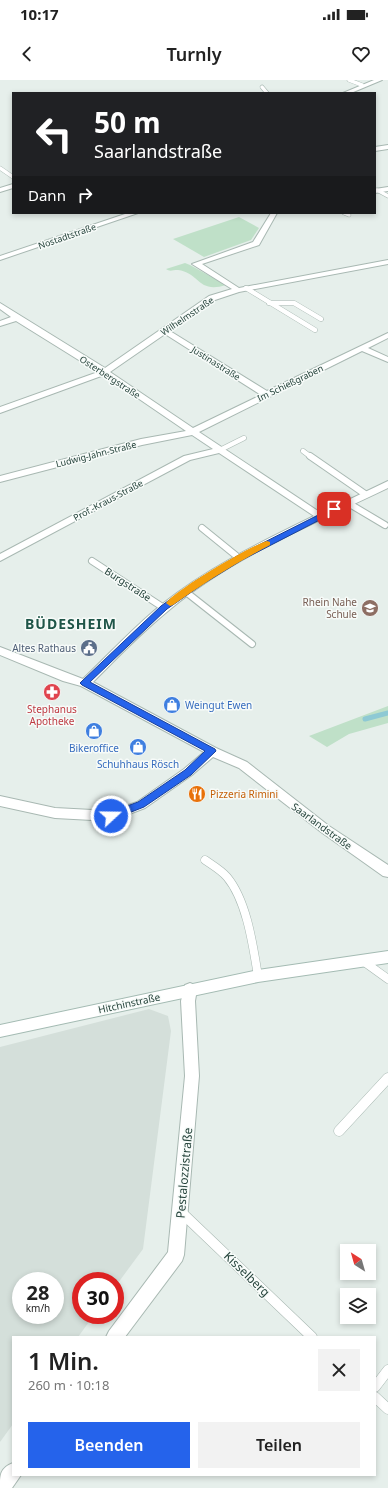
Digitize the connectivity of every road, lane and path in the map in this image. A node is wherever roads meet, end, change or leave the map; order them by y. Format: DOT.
graph roads {
  1 [pos="349,80"];
  2 [pos="379,80"];
  3 [pos="362,85"];
  4 [pos="262,87"];
  5 [pos="266,92"];
  6 [pos="348,92"];
  7 [pos="388,147"];
  8 [pos="376,149"];
  9 [pos="0,168"];
  10 [pos="12,176"];
  11 [pos="12,186"];
  12 [pos="388,189"];
  13 [pos="0,190"];
  14 [pos="376,190"];
  15 [pos="388,196"];
  16 [pos="132,214"];
  17 [pos="273,214"];
  18 [pos="0,258"];
  19 [pos="388,262"];
  20 [pos="242,289"];
  21 [pos="269,303"];
  22 [pos="0,305"];
  23 [pos="17,318"];
  24 [pos="321,319"];
  25 [pos="0,324"];
  26 [pos="315,330"];
  27 [pos="165,331"];
  28 [pos="388,335"];
  29 [pos="361,348"];
  30 [pos="388,360"];
  31 [pos="105,372"];
  32 [pos="267,395"];
  33 [pos="0,410"];
  34 [pos="192,432"];
  35 [pos="244,438"];
  36 [pos="220,450"];
  37 [pos="303,451"];
  38 [pos="0,479"];
  39 [pos="388,484"];
  40 [pos="365,494"];
  41 [pos="348,503"];
  42 [pos="320,516"];
  43 [pos="385,525"];
  44 [pos="202,528"];
  45 [pos="0,558"];
  46 [pos="239,558"];
  47 [pos="92,561"];
  48 [pos="186,592"];
  49 [pos="164,608"];
  50 [pos="252,644"];
  51 [pos="0,651"];
  52 [pos="85,683"];
  53 [pos="212,751"];
  54 [pos="0,801"];
  55 [pos="205,860"];
  56 [pos="388,872"];
  57 [pos="388,957"];
  58 [pos="363,960"];
  59 [pos="258,976"];
  60 [pos="388,979"];
  61 [pos="190,990"];
  62 [pos="0,1031"];
  63 [pos="388,1078"];
  64 [pos="339,1130"];
  65 [pos="181,1212"];
  66 [pos="116,1336"];
  67 [pos="311,1336"];
  68 [pos="388,1370"];
  69 [pos="376,1386"];
  70 [pos="376,1398"];
  71 [pos="388,1408"];
  72 [pos="12,1473"];
  73 [pos="1,1488"];
  1 -- 3 [label="lane"];
  2 -- 3 [label="street"];
  3 -- 6 [label="street"];
  4 -- 5 [label="lane"];
  7 -- 8 [label="street"];
  9 -- 10 [label="lane"];
  11 -- 13 [label="street"];
  12 -- 14 [label="street"];
  14 -- 15 [label="lane"];
  16 -- 18 [label="street, Nostadtstraße"];
  17 -- 20 [label="street"];
  19 -- 20 [label="street, Wilhelmstraße"];
  20 -- 21 [label="lane"];
  20 -- 27 [label="street, Wilhelmstraße"];
  21 -- 24 [label="lane"];
  21 -- 26 [label="lane"];
  22 -- 23 [label="street, Osterbergstraße"];
  23 -- 25 [label="street"];
  23 -- 31 [label="street, Osterbergstraße"];
  27 -- 31 [label="street, Wilhelmstraße"];
  27 -- 32 [label="street, Justinastraße"];
  28 -- 29 [label="street, Im Schießgraben"];
  29 -- 30 [label="street"];
  29 -- 32 [label="street, Im Schießgraben"];
  31 -- 33 [label="street, Wilhelmstraße"];
  31 -- 34 [label="street, Osterbergstraße"];
  32 -- 34 [label="street, Im Schießgraben"];
  34 -- 36 [label="street, Osterbergstraße"];
  34 -- 38 [label="street, Ludwig-Jahn-Straße"];
  35 -- 36 [label="lane"];
  36 -- 42 [label="street, Osterbergstraße"];
  36 -- 45 [label="street, Prof.-Kraus-Straße"];
  37 -- 40 [label="lane"];
  39 -- 40 [label="street, Burgstraße"];
  40 -- 41 [label="street, Burgstraße"];
  41 -- 42 [label="street, Burgstraße"];
  41 -- 43 [label="lane"];
  42 -- 46 [label="street, Burgstraße"];
  44 -- 46 [label="lane"];
  46 -- 48 [label="street, Burgstraße"];
  47 -- 49 [label="lane, Burgstraße"];
  48 -- 49 [label="street, Burgstraße"];
  48 -- 50 [label="lane"];
  49 -- 52 [label="street, Burgstraße"];
  51 -- 52 [label="street, Saarlandstraße"];
  52 -- 53 [label="street, Saarlandstraße"];
  53 -- 54 [label="street"];
  53 -- 56 [label="street, Saarlandstraße"];
  55 -- 59 [label="lane"];
  57 -- 58 [label="street, Hitchinstraße"];
  58 -- 59 [label="street, Hitchinstraße"];
  58 -- 60 [label="lane"];
  59 -- 61 [label="street, Hitchinstraße"];
  61 -- 62 [label="street, Hitchinstraße"];
  61 -- 65 [label="street, Pestalozzistraße"];
  63 -- 64 [label="lane"];
  65 -- 66 [label="street, Pestalozzistraße"];
  65 -- 67 [label="lane, Kisselberg"];
  68 -- 69 [label="lane"];
  70 -- 71 [label="lane"];
  72 -- 73 [label="street"];
}
